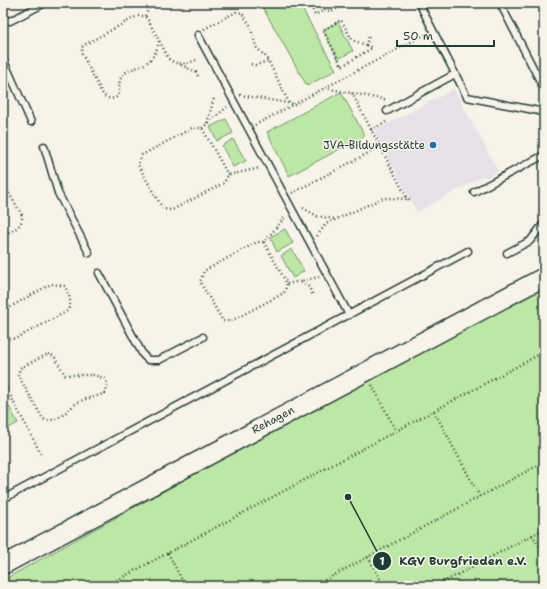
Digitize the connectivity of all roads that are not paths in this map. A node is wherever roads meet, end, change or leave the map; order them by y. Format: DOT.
graph roads {
  1 [pos="45,3"];
  2 [pos="419,3"];
  3 [pos="500,3"];
  4 [pos="3,19"];
  5 [pos="198,34"];
  6 [pos="4,61"];
  7 [pos="455,74"];
  8 [pos="544,89"];
  9 [pos="387,111"];
  10 [pos="544,112"];
  11 [pos="31,122"];
  12 [pos="44,146"];
  13 [pos="544,155"];
  14 [pos="474,192"];
  15 [pos="544,223"];
  16 [pos="468,251"];
  17 [pos="89,253"];
  18 [pos="507,253"];
  19 [pos="99,273"];
  20 [pos="544,277"];
  21 [pos="349,315"];
  22 [pos="203,337"];
  23 [pos="3,499"];
  24 [pos="3,565"];
  1 -- 4 [label="lane"];
  2 -- 7 [label="lane"];
  3 -- 8 [label="lane"];
  5 -- 21 [label="lane"];
  6 -- 11 [label="lane"];
  7 -- 9 [label="lane"];
  7 -- 10 [label="lane"];
  12 -- 17 [label="lane"];
  13 -- 14 [label="lane"];
  15 -- 18 [label="lane"];
  16 -- 21 [label="lane"];
  19 -- 22 [label="lane"];
  20 -- 24 [label="street, Rehagen"];
  21 -- 23 [label="lane"];
}
